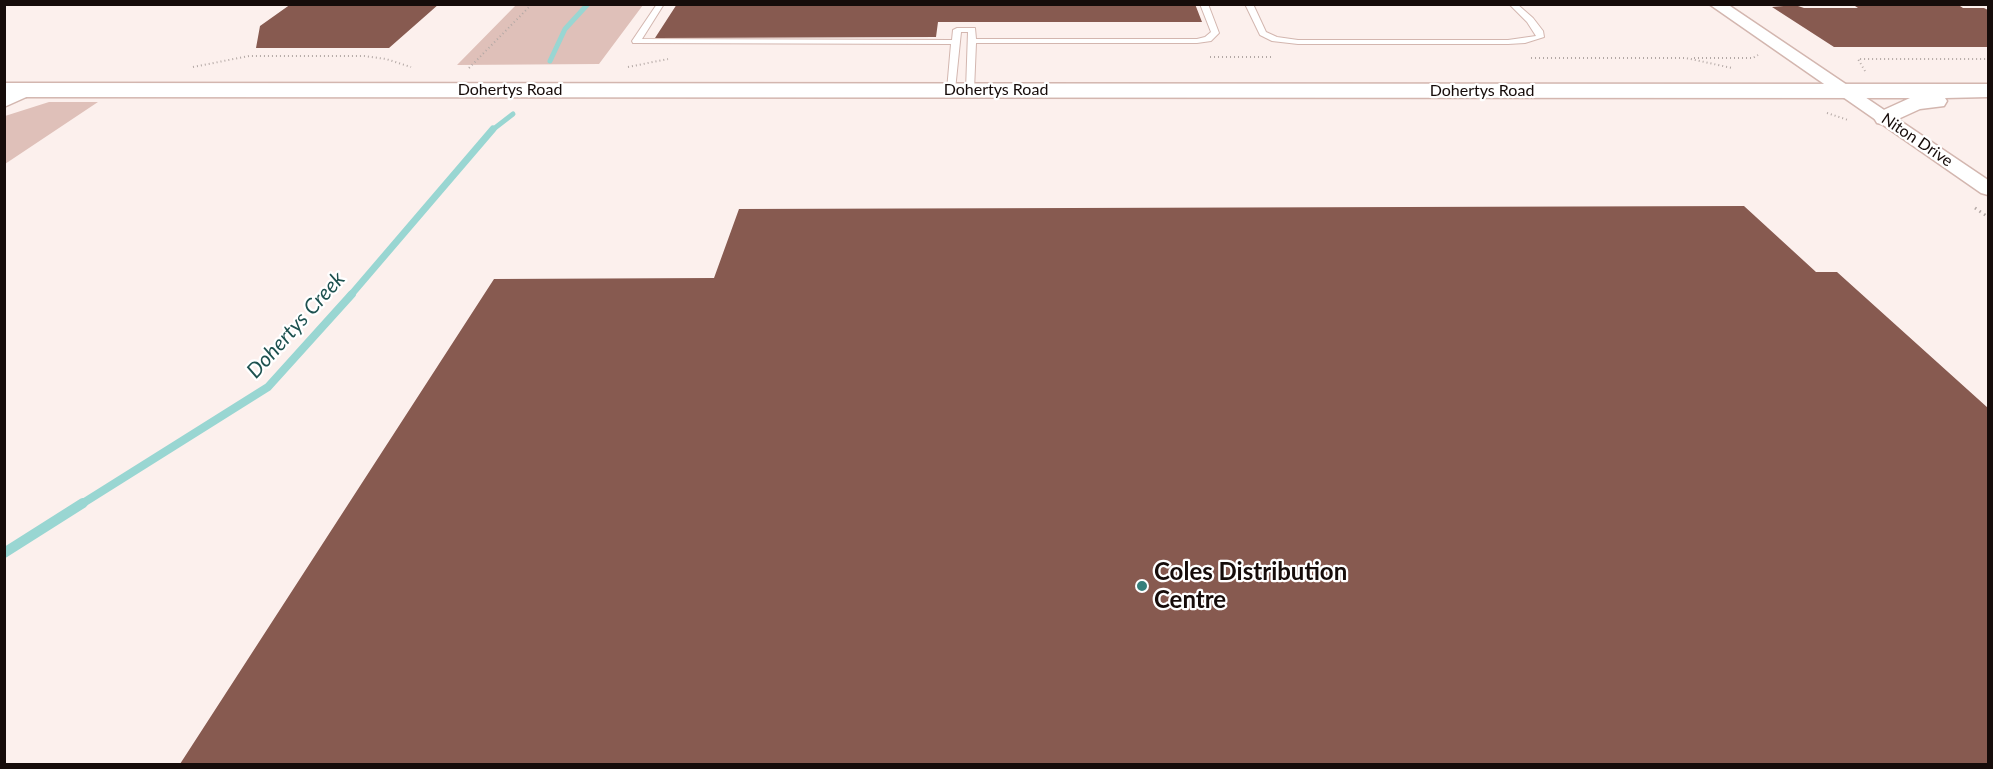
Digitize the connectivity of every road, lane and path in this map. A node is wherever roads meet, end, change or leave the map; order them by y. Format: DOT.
graph roads {
  1 [pos="532,4"];
  2 [pos="662,4"];
  3 [pos="1204,4"];
  4 [pos="1249,4"];
  5 [pos="1512,4"];
  6 [pos="1716,4"];
  7 [pos="972,41"];
  8 [pos="956,42"];
  9 [pos="1763,51"];
  10 [pos="1208,57"];
  11 [pos="1280,57"];
  12 [pos="480,58"];
  13 [pos="1531,58"];
  14 [pos="1686,58"];
  15 [pos="670,59"];
  16 [pos="1989,59"];
  17 [pos="621,68"];
  18 [pos="185,69"];
  19 [pos="416,69"];
  20 [pos="1738,69"];
  21 [pos="1867,74"];
  22 [pos="4,90"];
  23 [pos="27,90"];
  24 [pos="960,90"];
  25 [pos="1845,91"];
  26 [pos="1989,91"];
  27 [pos="1989,98"];
  28 [pos="4,102"];
  29 [pos="1885,118"];
  30 [pos="1989,189"];
  1 -- 12 [label="path"];
  2 -- 8 [label="lane"];
  3 -- 7 [label="lane"];
  4 -- 5 [label="lane"];
  6 -- 25 [label="street, Niton Drive"];
  7 -- 8 [label="lane"];
  7 -- 24 [label="lane"];
  8 -- 24 [label="lane"];
  9 -- 14 [label="path"];
  10 -- 11 [label="path"];
  13 -- 14 [label="path"];
  14 -- 20 [label="path"];
  15 -- 17 [label="path"];
  16 -- 21 [label="path"];
  18 -- 19 [label="path"];
  22 -- 23 [label="main road, Dohertys Road"];
  23 -- 24 [label="main road, Dohertys Road"];
  23 -- 28 [label="street"];
  24 -- 25 [label="main road, Dohertys Road"];
  25 -- 26 [label="main road, Dohertys Road"];
  25 -- 29 [label="street, Niton Drive"];
  27 -- 29 [label="main road"];
  29 -- 30 [label="street, Niton Drive"];
}
